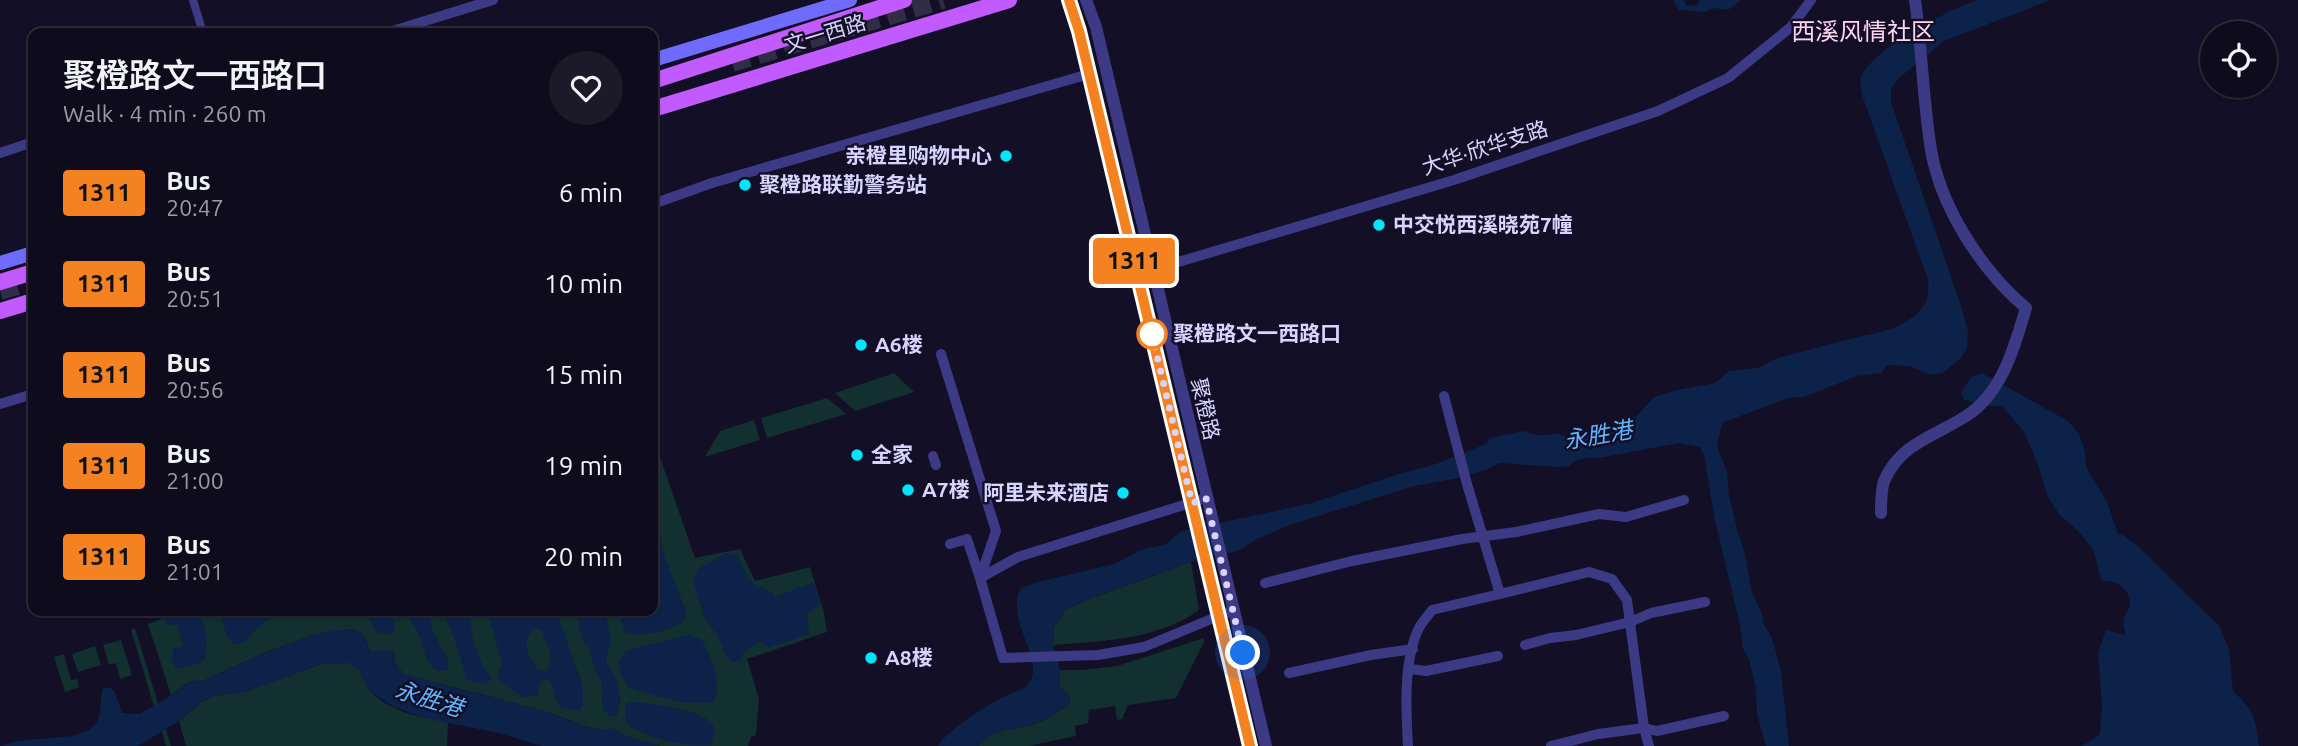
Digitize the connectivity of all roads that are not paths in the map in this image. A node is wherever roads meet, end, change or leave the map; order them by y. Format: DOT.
graph roads {
  1 [pos="193,0"];
  2 [pos="493,0"];
  3 [pos="850,0"];
  4 [pos="904,0"];
  5 [pos="977,0"];
  6 [pos="1009,0"];
  7 [pos="1069,0"];
  8 [pos="1086,0"];
  9 [pos="1811,0"];
  10 [pos="1915,0"];
  11 [pos="201,28"];
  12 [pos="402,28"];
  13 [pos="895,35"];
  14 [pos="658,58"];
  15 [pos="1090,74"];
  16 [pos="658,79"];
  17 [pos="658,107"];
  18 [pos="28,144"];
  19 [pos="0,153"];
  20 [pos="658,202"];
  21 [pos="28,255"];
  22 [pos="0,263"];
  23 [pos="1152,270"];
  24 [pos="28,274"];
  25 [pos="1138,274"];
  26 [pos="0,282"];
  27 [pos="28,303"];
  28 [pos="0,311"];
  29 [pos="941,354"];
  30 [pos="28,396"];
  31 [pos="1444,396"];
  32 [pos="0,404"];
  33 [pos="1206,498"];
  34 [pos="1684,500"];
  35 [pos="1192,503"];
  36 [pos="1881,513"];
  37 [pos="1482,537"];
  38 [pos="950,544"];
  39 [pos="980,578"];
  40 [pos="1265,583"];
  41 [pos="1500,594"];
  42 [pos="1705,603"];
  43 [pos="1233,610"];
  44 [pos="1219,616"];
  45 [pos="1630,622"];
  46 [pos="1525,645"];
  47 [pos="1413,649"];
  48 [pos="1498,656"];
  49 [pos="1409,669"];
  50 [pos="1289,673"];
  51 [pos="1724,716"];
  52 [pos="1644,729"];
  53 [pos="1250,746"];
  54 [pos="1266,746"];
  55 [pos="1408,746"];
  56 [pos="1551,746"];
  57 [pos="1648,746"];
  1 -- 11 [label="street"];
  2 -- 12 [label="street"];
  3 -- 14 [label="main road"];
  4 -- 16 [label="main road, 文一西路"];
  5 -- 13 [label="main road"];
  6 -- 13 [label="main road, 文一西路"];
  7 -- 15 [label="street, 聚橙路"];
  8 -- 23 [label="street, 聚橙路"];
  9 -- 23 [label="street, 大华·欣华支路"];
  10 -- 36 [label="street"];
  13 -- 17 [label="main road, 文一西路"];
  15 -- 20 [label="street"];
  15 -- 25 [label="street, 聚橙路"];
  18 -- 19 [label="street"];
  21 -- 22 [label="main road"];
  23 -- 25 [label="street, 大华·欣华支路"];
  23 -- 33 [label="street, 聚橙路"];
  24 -- 26 [label="main road"];
  25 -- 35 [label="street, 聚橙路"];
  27 -- 28 [label="main road"];
  29 -- 39 [label="street"];
  30 -- 32 [label="street"];
  31 -- 37 [label="street"];
  33 -- 35 [label="street"];
  33 -- 43 [label="street, 聚橙路"];
  34 -- 37 [label="street"];
  35 -- 39 [label="street"];
  35 -- 44 [label="street, 聚橙路"];
  37 -- 40 [label="street"];
  37 -- 41 [label="street"];
  38 -- 39 [label="street"];
  39 -- 44 [label="street"];
  41 -- 45 [label="street"];
  41 -- 47 [label="street"];
  42 -- 45 [label="street"];
  43 -- 44 [label="street"];
  43 -- 54 [label="street, 聚橙路"];
  44 -- 53 [label="street, 聚橙路"];
  45 -- 46 [label="street"];
  45 -- 52 [label="street"];
  47 -- 49 [label="street"];
  47 -- 50 [label="street"];
  48 -- 49 [label="street"];
  49 -- 55 [label="street"];
  51 -- 52 [label="street"];
  52 -- 56 [label="street"];
  52 -- 57 [label="street"];
}
